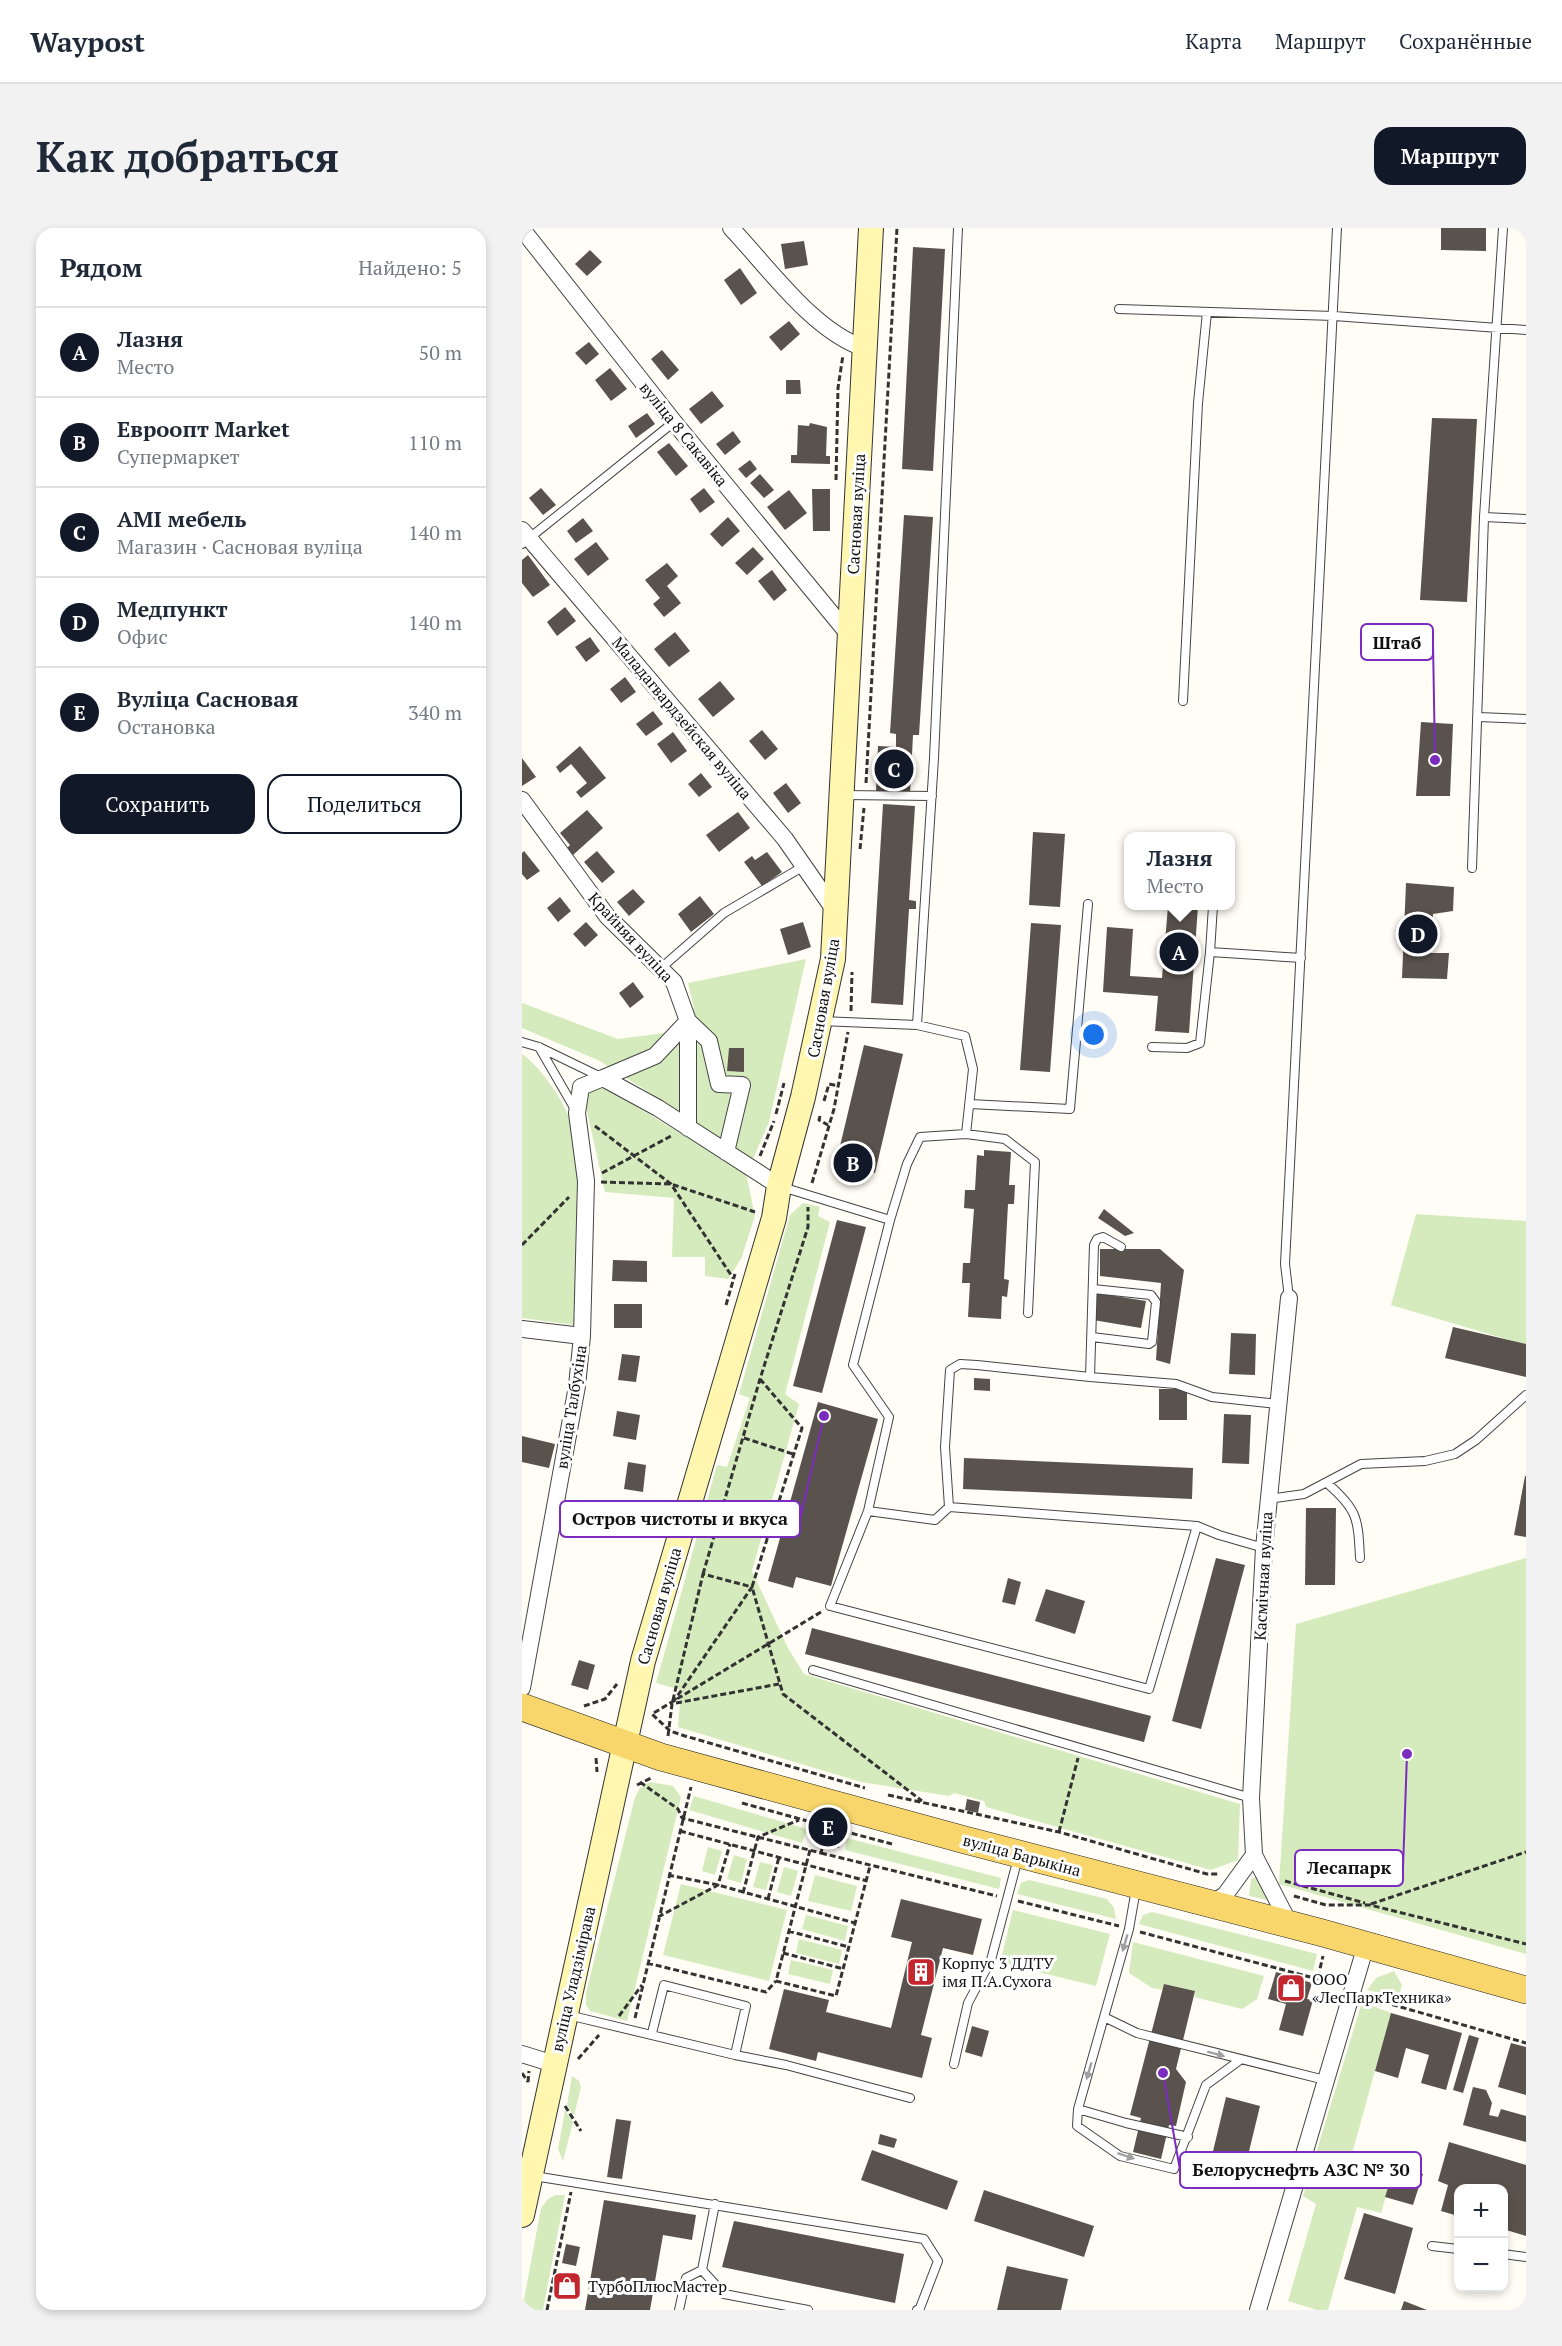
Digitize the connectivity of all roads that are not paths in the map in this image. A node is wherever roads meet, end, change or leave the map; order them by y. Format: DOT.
graph roads {
  1 [pos="731,228"];
  2 [pos="871,228"];
  3 [pos="958,228"];
  4 [pos="1337,228"];
  5 [pos="1503,228"];
  6 [pos="522,229"];
  7 [pos="1119,309"];
  8 [pos="1206,312"];
  9 [pos="1334,316"];
  10 [pos="1497,327"];
  11 [pos="1526,330"];
  12 [pos="864,348"];
  13 [pos="674,422"];
  14 [pos="1484,516"];
  15 [pos="1526,519"];
  16 [pos="524,537"];
  17 [pos="850,636"];
  18 [pos="1183,701"];
  19 [pos="1479,717"];
  20 [pos="1526,719"];
  21 [pos="854,795"];
  22 [pos="932,796"];
  23 [pos="522,800"];
  24 [pos="805,866"];
  25 [pos="1472,868"];
  26 [pos="1088,904"];
  27 [pos="1213,910"];
  28 [pos="836,911"];
  29 [pos="1210,952"];
  30 [pos="1301,958"];
  31 [pos="661,968"];
  32 [pos="688,1021"];
  33 [pos="821,1021"];
  34 [pos="918,1025"];
  35 [pos="522,1042"];
  36 [pos="539,1047"];
  37 [pos="1152,1047"];
  38 [pos="603,1078"];
  39 [pos="970,1104"];
  40 [pos="577,1113"];
  41 [pos="688,1128"];
  42 [pos="966,1134"];
  43 [pos="726,1152"];
  44 [pos="779,1186"];
  45 [pos="890,1220"];
  46 [pos="1121,1247"];
  47 [pos="1093,1289"];
  48 [pos="1289,1298"];
  49 [pos="1028,1313"];
  50 [pos="522,1329"];
  51 [pos="582,1336"];
  52 [pos="1092,1337"];
  53 [pos="1090,1377"];
  54 [pos="1526,1395"];
  55 [pos="1278,1404"];
  56 [pos="1328,1484"];
  57 [pos="1268,1500"];
  58 [pos="949,1508"];
  59 [pos="868,1511"];
  60 [pos="1197,1526"];
  61 [pos="1264,1548"];
  62 [pos="1360,1558"];
  63 [pos="813,1670"];
  64 [pos="522,1688"];
  65 [pos="522,1707"];
  66 [pos="626,1744"];
  67 [pos="1251,1798"];
  68 [pos="1019,1854"];
  69 [pos="1254,1854"];
  70 [pos="1136,1885"];
  71 [pos="1210,1904"];
  72 [pos="1290,1925"];
  73 [pos="1365,1945"];
  74 [pos="1526,1990"];
  75 [pos="565,2014"];
  76 [pos="1104,2017"];
  77 [pos="652,2033"];
  78 [pos="522,2054"];
  79 [pos="735,2055"];
  80 [pos="1240,2060"];
  81 [pos="565,2063"];
  82 [pos="954,2064"];
  83 [pos="1325,2080"];
  84 [pos="909,2098"];
  85 [pos="1078,2109"];
  86 [pos="1188,2137"];
  87 [pos="530,2175"];
  88 [pos="715,2204"];
  89 [pos="522,2215"];
  90 [pos="1432,2246"];
  91 [pos="1454,2249"];
  92 [pos="1508,2255"];
  93 [pos="1526,2257"];
  94 [pos="702,2270"];
  95 [pos="679,2310"];
  96 [pos="808,2310"];
  97 [pos="917,2310"];
  98 [pos="1258,2310"];
  1 -- 12 [label="street"];
  2 -- 12 [label="main road, Сасновая вуліца"];
  3 -- 22 [label="lane"];
  4 -- 9 [label="lane"];
  5 -- 10 [label="lane"];
  6 -- 13 [label="street, вуліца 8 Сакавіка"];
  7 -- 8 [label="lane"];
  8 -- 9 [label="lane"];
  8 -- 18 [label="lane"];
  9 -- 10 [label="lane"];
  9 -- 30 [label="lane"];
  10 -- 11 [label="lane"];
  10 -- 14 [label="lane"];
  12 -- 17 [label="main road, Сасновая вуліца"];
  13 -- 16 [label="lane"];
  13 -- 17 [label="street, вуліца 8 Сакавіка"];
  14 -- 15 [label="lane"];
  14 -- 19 [label="lane"];
  16 -- 24 [label="street, Маладагвардзейская вуліца"];
  17 -- 21 [label="main road, Сасновая вуліца"];
  19 -- 20 [label="lane"];
  19 -- 25 [label="lane"];
  21 -- 22 [label="lane"];
  21 -- 28 [label="main road, Сасновая вуліца"];
  22 -- 34 [label="lane"];
  23 -- 31 [label="street, Крайняя вуліца"];
  24 -- 28 [label="street, Маладагвардзейская вуліца"];
  24 -- 31 [label="lane"];
  26 -- 39 [label="lane"];
  27 -- 29 [label="lane"];
  28 -- 33 [label="main road, Сасновая вуліца"];
  29 -- 30 [label="lane"];
  29 -- 37 [label="lane"];
  30 -- 48 [label="lane"];
  31 -- 32 [label="street, Крайняя вуліца"];
  32 -- 38 [label="street"];
  32 -- 41 [label="street, Крайняя вуліца"];
  32 -- 43 [label="street, Крайняя вуліца"];
  33 -- 34 [label="lane"];
  33 -- 44 [label="main road, Сасновая вуліца"];
  34 -- 39 [label="lane"];
  35 -- 36 [label="lane"];
  36 -- 38 [label="lane"];
  36 -- 40 [label="lane"];
  38 -- 40 [label="street, вуліца Талбухіна"];
  38 -- 41 [label="street"];
  39 -- 42 [label="lane"];
  40 -- 51 [label="street, вуліца Талбухіна"];
  41 -- 43 [label="street"];
  42 -- 45 [label="lane"];
  42 -- 49 [label="lane"];
  43 -- 44 [label="street"];
  44 -- 45 [label="lane"];
  44 -- 66 [label="main road, Сасновая вуліца"];
  45 -- 59 [label="lane"];
  46 -- 47 [label="lane"];
  47 -- 52 [label="lane"];
  47 -- 52 [label="lane"];
  48 -- 55 [label="street, Касмічная вуліца"];
  50 -- 51 [label="street"];
  51 -- 64 [label="street, вуліца Талбухіна"];
  52 -- 53 [label="lane"];
  53 -- 55 [label="lane"];
  53 -- 58 [label="lane"];
  54 -- 56 [label="lane"];
  55 -- 57 [label="street, Касмічная вуліца"];
  56 -- 57 [label="lane"];
  56 -- 62 [label="lane"];
  57 -- 61 [label="street, Касмічная вуліца"];
  58 -- 59 [label="lane"];
  58 -- 60 [label="lane"];
  59 -- 60 [label="lane"];
  60 -- 61 [label="lane"];
  61 -- 67 [label="street, Касмічная вуліца"];
  63 -- 67 [label="lane"];
  65 -- 66 [label="main road, вуліца Барыкіна"];
  66 -- 68 [label="main road, вуліца Барыкіна"];
  66 -- 75 [label="main road, вуліца Уладзімірава"];
  67 -- 69 [label="street, Касмічная вуліца"];
  68 -- 70 [label="main road, вуліца Барыкіна"];
  68 -- 82 [label="lane"];
  69 -- 71 [label="street"];
  69 -- 72 [label="street, Касмічная вуліца"];
  70 -- 71 [label="main road, вуліца Барыкіна"];
  70 -- 76 [label="lane, one-way"];
  71 -- 72 [label="main road, вуліца Барыкіна"];
  72 -- 73 [label="main road, вуліца Барыкіна"];
  73 -- 74 [label="main road, вуліца Барыкіна"];
  73 -- 83 [label="street"];
  75 -- 77 [label="lane"];
  75 -- 81 [label="main road, вуліца Уладзімірава"];
  76 -- 80 [label="lane, one-way"];
  76 -- 85 [label="lane, one-way"];
  77 -- 79 [label="lane"];
  77 -- 79 [label="lane"];
  78 -- 81 [label="street"];
  79 -- 84 [label="lane"];
  80 -- 83 [label="lane"];
  80 -- 86 [label="lane"];
  81 -- 87 [label="main road, вуліца Уладзімірава"];
  83 -- 98 [label="street"];
  85 -- 86 [label="lane"];
  85 -- 86 [label="lane, one-way"];
  87 -- 88 [label="lane"];
  87 -- 89 [label="main road, вуліца Уладзімірава"];
  88 -- 94 [label="lane"];
  88 -- 97 [label="lane"];
  90 -- 91 [label="lane"];
  92 -- 93 [label="lane"];
  94 -- 95 [label="lane"];
  94 -- 96 [label="lane"];
}
